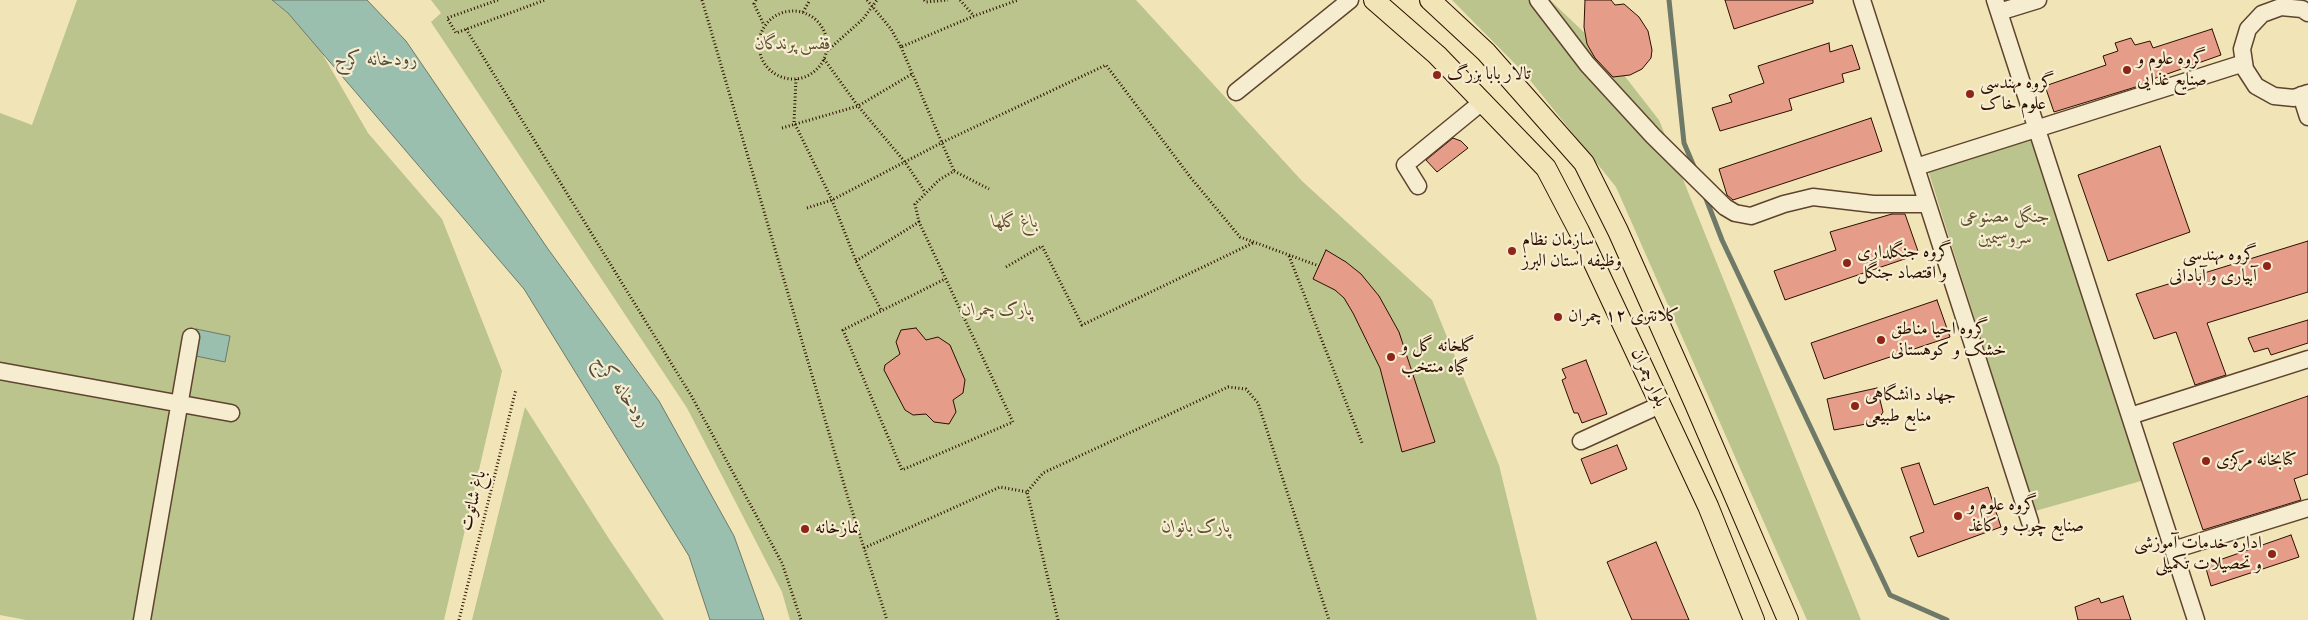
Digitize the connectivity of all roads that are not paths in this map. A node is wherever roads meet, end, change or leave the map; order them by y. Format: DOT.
graph roads {
  1 [pos="1350,0"];
  2 [pos="1374,0"];
  3 [pos="1430,0"];
  4 [pos="1538,0"];
  5 [pos="1862,0"];
  6 [pos="2038,0"];
  7 [pos="2273,5"];
  8 [pos="1997,6"];
  9 [pos="2308,12"];
  10 [pos="2244,63"];
  11 [pos="1236,92"];
  12 [pos="2305,94"];
  13 [pos="1482,102"];
  14 [pos="2308,117"];
  15 [pos="2037,128"];
  16 [pos="1916,167"];
  17 [pos="1418,186"];
  18 [pos="1927,204"];
  19 [pos="191,337"];
  20 [pos="2308,359"];
  21 [pos="0,371"];
  22 [pos="179,405"];
  23 [pos="1660,405"];
  24 [pos="231,413"];
  25 [pos="2130,416"];
  26 [pos="1582,441"];
  27 [pos="2308,508"];
  28 [pos="2030,522"];
  29 [pos="2173,550"];
  30 [pos="142,620"];
  31 [pos="1754,620"];
  32 [pos="1788,620"];
  33 [pos="2196,620"];
  1 -- 11 [label="street"];
  2 -- 13 [label="main road, بلوار چمران"];
  3 -- 32 [label="main road, بلوار چمران"];
  4 -- 18 [label="street"];
  5 -- 16 [label="street"];
  6 -- 8 [label="street"];
  7 -- 9 [label="street"];
  7 -- 10 [label="street"];
  8 -- 15 [label="street"];
  10 -- 12 [label="street"];
  10 -- 15 [label="street"];
  12 -- 14 [label="street"];
  13 -- 17 [label="street"];
  13 -- 23 [label="main road, بلوار چمران"];
  15 -- 16 [label="street"];
  15 -- 25 [label="street"];
  16 -- 18 [label="street"];
  18 -- 28 [label="street"];
  19 -- 22 [label="street"];
  20 -- 25 [label="street"];
  21 -- 22 [label="street"];
  22 -- 24 [label="street"];
  22 -- 30 [label="street"];
  23 -- 26 [label="street"];
  23 -- 31 [label="main road, بلوار چمران"];
  25 -- 29 [label="street"];
  27 -- 29 [label="street"];
  29 -- 33 [label="street"];
}
